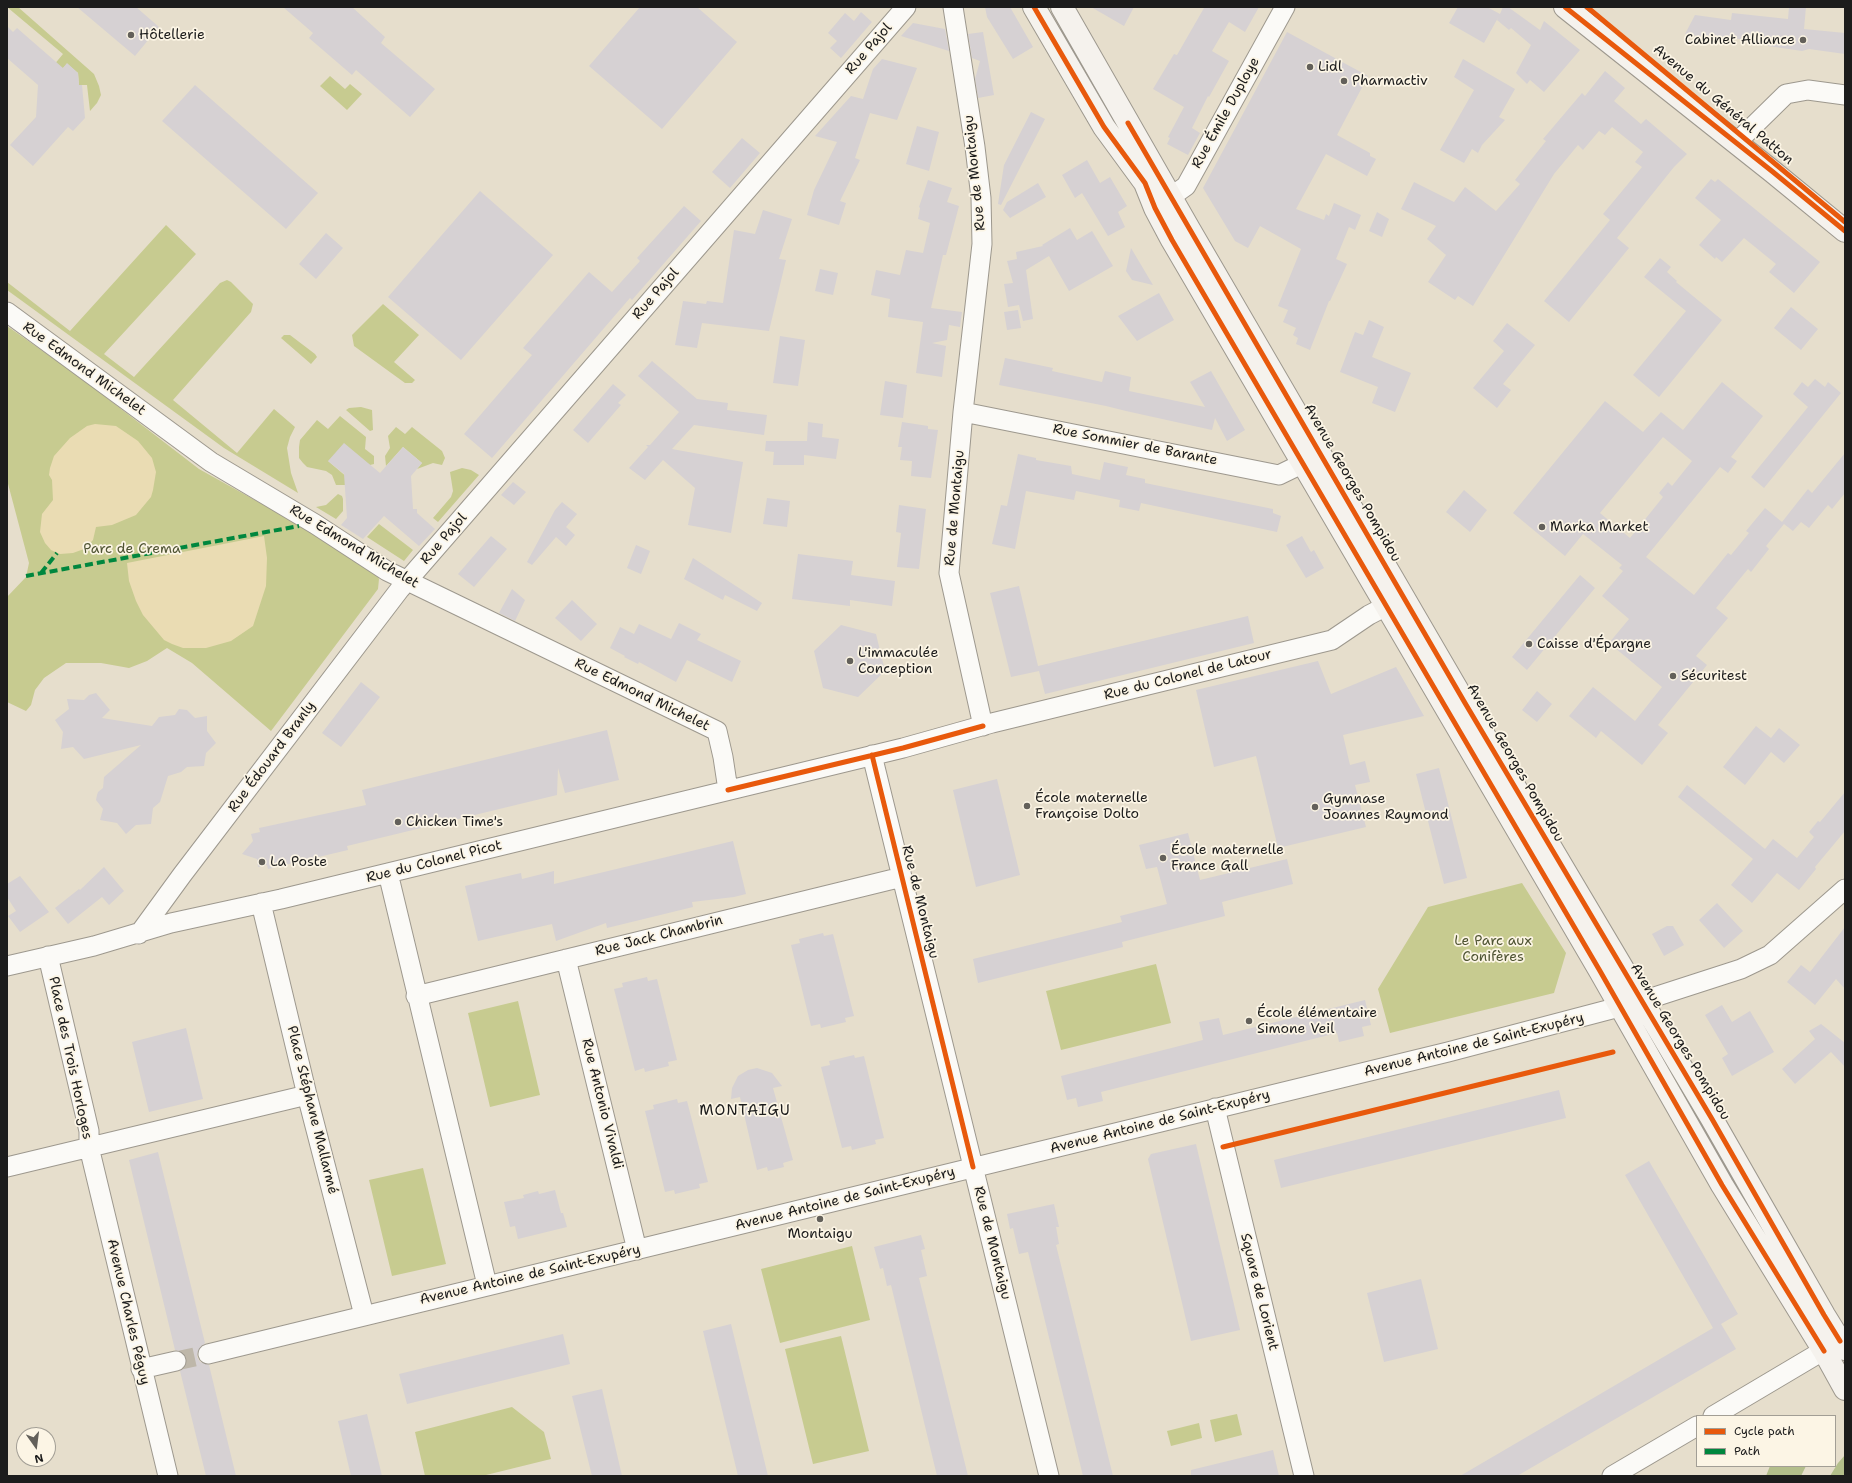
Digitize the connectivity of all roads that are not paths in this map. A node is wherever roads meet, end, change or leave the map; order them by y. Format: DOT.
graph roads {
  1 [pos="906,7"];
  2 [pos="953,7"];
  3 [pos="1034,7"];
  4 [pos="1062,7"];
  5 [pos="1285,7"];
  6 [pos="1565,7"];
  7 [pos="1587,7"];
  8 [pos="1845,95"];
  9 [pos="1739,140"];
  10 [pos="1163,203"];
  11 [pos="1845,222"];
  12 [pos="1845,231"];
  13 [pos="7,312"];
  14 [pos="963,412"];
  15 [pos="1312,459"];
  16 [pos="408,581"];
  17 [pos="1395,602"];
  18 [pos="983,726"];
  19 [pos="872,756"];
  20 [pos="728,790"];
  21 [pos="388,873"];
  22 [pos="902,877"];
  23 [pos="1845,890"];
  24 [pos="261,904"];
  25 [pos="139,934"];
  26 [pos="48,956"];
  27 [pos="566,959"];
  28 [pos="7,966"];
  29 [pos="416,996"];
  30 [pos="1642,1001"];
  31 [pos="1621,1007"];
  32 [pos="307,1095"];
  33 [pos="1214,1108"];
  34 [pos="1712,1119"];
  35 [pos="89,1147"];
  36 [pos="7,1167"];
  37 [pos="973,1167"];
  38 [pos="637,1250"];
  39 [pos="487,1285"];
  40 [pos="364,1316"];
  41 [pos="1836,1347"];
  42 [pos="208,1354"];
  43 [pos="176,1361"];
  44 [pos="142,1369"];
  45 [pos="1845,1389"];
  46 [pos="1715,1415"];
  47 [pos="1696,1427"];
  48 [pos="168,1476"];
  49 [pos="1049,1476"];
  50 [pos="1304,1476"];
  51 [pos="1612,1476"];
  1 -- 16 [label="street, Rue Pajol"];
  2 -- 14 [label="street, Rue de Montaigu"];
  3 -- 10 [label="main road"];
  4 -- 10 [label="main road"];
  5 -- 10 [label="street, Rue Émile Duploye"];
  6 -- 9 [label="main road, Avenue du Général Patton"];
  7 -- 9 [label="main road, Avenue du Général Patton"];
  8 -- 9 [label="street"];
  9 -- 11 [label="main road, Avenue du Général Patton"];
  9 -- 12 [label="main road, Avenue du Général Patton"];
  10 -- 15 [label="main road, Avenue Georges Pompidou"];
  13 -- 16 [label="street, Rue Edmond Michelet"];
  14 -- 15 [label="street, Rue Sommier de Barante"];
  14 -- 18 [label="street, Rue de Montaigu"];
  15 -- 17 [label="main road, Avenue Georges Pompidou"];
  16 -- 20 [label="street, Rue Edmond Michelet"];
  16 -- 25 [label="street, Rue Édouard Branly"];
  17 -- 18 [label="street, Rue du Colonel de Latour"];
  17 -- 30 [label="main road, Avenue Georges Pompidou"];
  17 -- 31 [label="main road, Avenue Georges Pompidou"];
  18 -- 19 [label="street"];
  19 -- 20 [label="street, Rue du Colonel Picot"];
  19 -- 22 [label="street, Rue de Montaigu"];
  20 -- 21 [label="street, Rue du Colonel Picot"];
  21 -- 24 [label="street, Rue du Colonel Picot"];
  21 -- 29 [label="street"];
  22 -- 27 [label="street, Rue Jack Chambrin"];
  22 -- 37 [label="street, Rue de Montaigu"];
  23 -- 30 [label="street, Avenue Antoine de Saint-Exupéry"];
  24 -- 25 [label="street, Rue du Colonel Picot"];
  24 -- 32 [label="street, Place Stéphane Mallarmé"];
  25 -- 26 [label="street"];
  26 -- 28 [label="street"];
  26 -- 35 [label="street, Place des Trois Horloges"];
  27 -- 29 [label="street, Rue Jack Chambrin"];
  27 -- 38 [label="street, Rue Antonio Vivaldi"];
  29 -- 39 [label="street"];
  30 -- 31 [label="street, Avenue Antoine de Saint-Exupéry"];
  30 -- 34 [label="main road, Avenue Georges Pompidou"];
  31 -- 33 [label="street, Avenue Antoine de Saint-Exupéry"];
  31 -- 34 [label="main road"];
  31 -- 41 [label="main road, Avenue Georges Pompidou"];
  32 -- 35 [label="street"];
  32 -- 40 [label="street, Place Stéphane Mallarmé"];
  33 -- 37 [label="street, Avenue Antoine de Saint-Exupéry"];
  33 -- 50 [label="street, Square de Lorient"];
  34 -- 41 [label="main road, Avenue Georges Pompidou"];
  35 -- 36 [label="street, Place des Trois Horloges"];
  35 -- 44 [label="street, Avenue Charles Péguy"];
  37 -- 38 [label="street, Avenue Antoine de Saint-Exupéry"];
  37 -- 49 [label="street, Rue de Montaigu"];
  38 -- 39 [label="street, Avenue Antoine de Saint-Exupéry"];
  39 -- 40 [label="street, Avenue Antoine de Saint-Exupéry"];
  40 -- 42 [label="street, Avenue Antoine de Saint-Exupéry"];
  41 -- 45 [label="main road, Avenue Georges Pompidou"];
  41 -- 46 [label="street"];
  43 -- 44 [label="street"];
  44 -- 48 [label="street, Avenue Charles Péguy"];
  47 -- 51 [label="street"];
}
